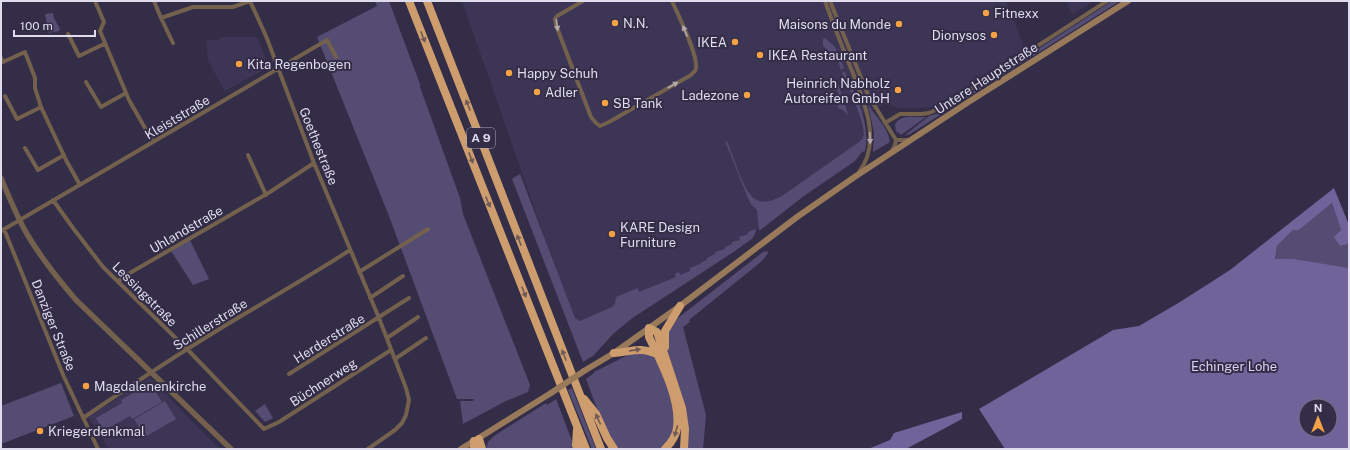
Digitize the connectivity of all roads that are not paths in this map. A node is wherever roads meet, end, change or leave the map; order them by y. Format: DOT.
graph roads {
  1 [pos="95,1"];
  2 [pos="154,1"];
  3 [pos="250,1"];
  4 [pos="409,1"];
  5 [pos="427,1"];
  6 [pos="583,1"];
  7 [pos="672,1"];
  8 [pos="824,1"];
  9 [pos="830,1"];
  10 [pos="1107,1"];
  11 [pos="1128,1"];
  12 [pos="161,18"];
  13 [pos="68,34"];
  14 [pos="173,43"];
  15 [pos="104,44"];
  16 [pos="336,57"];
  17 [pos="1,58"];
  18 [pos="278,70"];
  19 [pos="86,82"];
  20 [pos="126,93"];
  21 [pos="5,96"];
  22 [pos="41,107"];
  23 [pos="885,123"];
  24 [pos="913,139"];
  25 [pos="896,140"];
  26 [pos="153,142"];
  27 [pos="25,148"];
  28 [pos="248,154"];
  29 [pos="64,155"];
  30 [pos="888,156"];
  31 [pos="314,163"];
  32 [pos="856,176"];
  33 [pos="1,178"];
  34 [pos="80,185"];
  35 [pos="266,194"];
  36 [pos="53,200"];
  37 [pos="19,220"];
  38 [pos="428,229"];
  39 [pos="2,230"];
  40 [pos="350,250"];
  41 [pos="359,272"];
  42 [pos="403,276"];
  43 [pos="118,282"];
  44 [pos="370,298"];
  45 [pos="409,298"];
  46 [pos="680,306"];
  47 [pos="418,317"];
  48 [pos="379,318"];
  49 [pos="649,328"];
  50 [pos="387,338"];
  51 [pos="426,338"];
  52 [pos="188,350"];
  53 [pos="391,350"];
  54 [pos="614,353"];
  55 [pos="661,354"];
  56 [pos="395,359"];
  57 [pos="151,372"];
  58 [pos="289,374"];
  59 [pos="578,392"];
  60 [pos="83,418"];
  61 [pos="577,426"];
  62 [pos="264,429"];
  63 [pos="476,443"];
  64 [pos="98,449"];
  65 [pos="231,449"];
  66 [pos="368,449"];
  67 [pos="461,449"];
  68 [pos="482,449"];
  69 [pos="578,449"];
  70 [pos="586,449"];
  71 [pos="601,449"];
  72 [pos="614,449"];
  73 [pos="665,449"];
  74 [pos="684,449"];
  1 -- 15 [label="street"];
  2 -- 12 [label="street"];
  3 -- 12 [label="street"];
  3 -- 18 [label="street, Goethestraße"];
  4 -- 61 [label="highway, A 9, one-way"];
  59 -- 5 [label="highway, A 9, one-way"];
  6 -- 7 [label="street, one-way"];
  8 -- 32 [label="street, one-way"];
  9 -- 23 [label="street"];
  10 -- 23 [label="street"];
  11 -- 24 [label="main road, Untere Hauptstraße"];
  12 -- 14 [label="street"];
  13 -- 15 [label="street"];
  15 -- 20 [label="street"];
  16 -- 18 [label="street, Kleiststraße"];
  17 -- 22 [label="street"];
  18 -- 26 [label="street, Kleiststraße"];
  18 -- 31 [label="street, Goethestraße"];
  19 -- 20 [label="street"];
  20 -- 26 [label="street"];
  21 -- 22 [label="street"];
  22 -- 29 [label="street"];
  23 -- 25 [label="street"];
  24 -- 25 [label="street"];
  24 -- 30 [label="main road, Untere Hauptstraße"];
  25 -- 30 [label="street"];
  26 -- 34 [label="street, Kleiststraße"];
  27 -- 29 [label="street"];
  28 -- 35 [label="street"];
  29 -- 34 [label="street"];
  30 -- 32 [label="main road, Untere Hauptstraße"];
  31 -- 35 [label="street, Uhlandstraße"];
  31 -- 40 [label="street, Goethestraße"];
  32 -- 46 [label="main road, Untere Hauptstraße"];
  33 -- 37 [label="street"];
  34 -- 36 [label="street, Kleiststraße"];
  35 -- 43 [label="street, Uhlandstraße"];
  36 -- 37 [label="street, Kleiststraße"];
  36 -- 43 [label="street, Lessingstraße"];
  37 -- 39 [label="street, Kleiststraße"];
  37 -- 57 [label="street"];
  38 -- 41 [label="street"];
  39 -- 60 [label="street, Danziger Straße"];
  40 -- 41 [label="street, Goethestraße"];
  40 -- 52 [label="street, Schillerstraße"];
  41 -- 44 [label="street, Goethestraße"];
  42 -- 44 [label="street"];
  43 -- 52 [label="street, Lessingstraße"];
  44 -- 48 [label="street, Goethestraße"];
  45 -- 48 [label="street"];
  46 -- 49 [label="main road, Untere Hauptstraße"];
  46 -- 55 [label="highway"];
  47 -- 50 [label="street"];
  48 -- 50 [label="street, Goethestraße"];
  48 -- 58 [label="street, Herderstraße"];
  49 -- 54 [label="main road, Untere Hauptstraße"];
  49 -- 55 [label="highway"];
  50 -- 53 [label="street, Goethestraße"];
  51 -- 56 [label="street"];
  52 -- 57 [label="street, Schillerstraße"];
  52 -- 62 [label="street, Lessingstraße"];
  53 -- 56 [label="street, Goethestraße"];
  53 -- 62 [label="street, Büchnerweg"];
  54 -- 55 [label="highway, one-way"];
  54 -- 63 [label="main road, Untere Hauptstraße, bridge"];
  55 -- 73 [label="highway, one-way"];
  55 -- 74 [label="highway"];
  56 -- 66 [label="street, Goethestraße"];
  57 -- 60 [label="street, Schillerstraße"];
  57 -- 65 [label="street"];
  59 -- 71 [label="highway, A 9"];
  72 -- 59 [label="highway, one-way"];
  60 -- 64 [label="street, Danziger Straße"];
  61 -- 69 [label="highway"];
  61 -- 70 [label="highway, A 9"];
  63 -- 67 [label="main road"];
  63 -- 68 [label="highway"];
}
